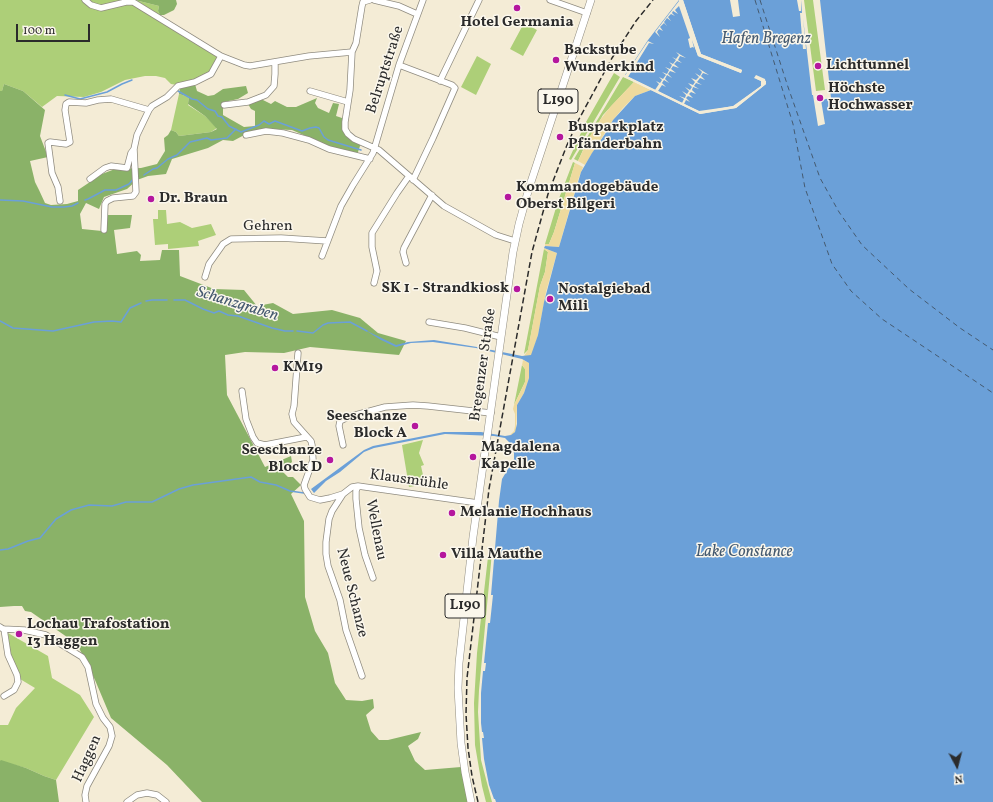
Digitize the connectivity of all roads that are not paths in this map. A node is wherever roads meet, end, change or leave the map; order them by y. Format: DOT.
graph roads {
  1 [pos="85,0"];
  2 [pos="370,0"];
  3 [pos="374,0"];
  4 [pos="423,0"];
  5 [pos="479,0"];
  6 [pos="550,0"];
  7 [pos="591,1"];
  8 [pos="586,13"];
  9 [pos="418,14"];
  10 [pos="352,52"];
  11 [pos="221,56"];
  12 [pos="275,62"];
  13 [pos="399,65"];
  14 [pos="440,81"];
  15 [pos="310,91"];
  16 [pos="348,102"];
  17 [pos="224,105"];
  18 [pos="149,110"];
  19 [pos="246,135"];
  20 [pos="374,148"];
  21 [pos="134,149"];
  22 [pos="370,159"];
  23 [pos="411,178"];
  24 [pos="90,179"];
  25 [pos="432,196"];
  26 [pos="60,202"];
  27 [pos="104,230"];
  28 [pos="327,241"];
  29 [pos="515,241"];
  30 [pos="322,256"];
  31 [pos="406,263"];
  32 [pos="205,277"];
  33 [pos="374,282"];
  34 [pos="429,322"];
  35 [pos="501,337"];
  36 [pos="298,354"];
  37 [pos="242,391"];
  38 [pos="491,413"];
  39 [pos="306,437"];
  40 [pos="343,445"];
  41 [pos="358,486"];
  42 [pos="344,494"];
  43 [pos="478,503"];
  44 [pos="373,578"];
  45 [pos="2,628"];
  46 [pos="362,676"];
  47 [pos="4,696"];
  48 [pos="86,802"];
  49 [pos="127,802"];
  50 [pos="166,802"];
  51 [pos="471,802"];
  1 -- 11 [label="street"];
  2 -- 10 [label="street"];
  3 -- 9 [label="street"];
  4 -- 9 [label="street, Belruptstraße"];
  5 -- 14 [label="street"];
  6 -- 8 [label="street"];
  7 -- 8 [label="main road, L190"];
  8 -- 29 [label="main road, L190"];
  9 -- 13 [label="street, Belruptstraße"];
  10 -- 12 [label="street"];
  10 -- 16 [label="street"];
  11 -- 12 [label="street"];
  11 -- 18 [label="street"];
  12 -- 17 [label="street"];
  13 -- 14 [label="street"];
  13 -- 20 [label="street, Belruptstraße"];
  14 -- 23 [label="street"];
  15 -- 16 [label="street"];
  16 -- 20 [label="street"];
  18 -- 21 [label="street"];
  18 -- 26 [label="street"];
  19 -- 22 [label="street"];
  20 -- 22 [label="street"];
  20 -- 23 [label="street"];
  21 -- 24 [label="street"];
  21 -- 27 [label="street"];
  22 -- 28 [label="street"];
  23 -- 25 [label="street"];
  23 -- 33 [label="street"];
  25 -- 29 [label="street"];
  25 -- 31 [label="street"];
  28 -- 30 [label="street"];
  28 -- 32 [label="street, Gehren"];
  29 -- 35 [label="main road, Bregenzer Straße / L190"];
  34 -- 35 [label="street"];
  35 -- 38 [label="main road, Bregenzer Straße / L190"];
  36 -- 39 [label="street, Klausmühle"];
  37 -- 39 [label="street"];
  38 -- 40 [label="street"];
  38 -- 43 [label="main road, Bregenzer Straße / L190"];
  39 -- 42 [label="street, Klausmühle"];
  41 -- 42 [label="street, Klausmühle"];
  41 -- 43 [label="street, Klausmühle"];
  41 -- 44 [label="street, Wellenau"];
  42 -- 46 [label="street, Neue Schanze"];
  43 -- 51 [label="main road, Bregenzer Straße / L190"];
  45 -- 47 [label="street"];
  45 -- 48 [label="street, Haggen"];
  49 -- 50 [label="street"];
}
